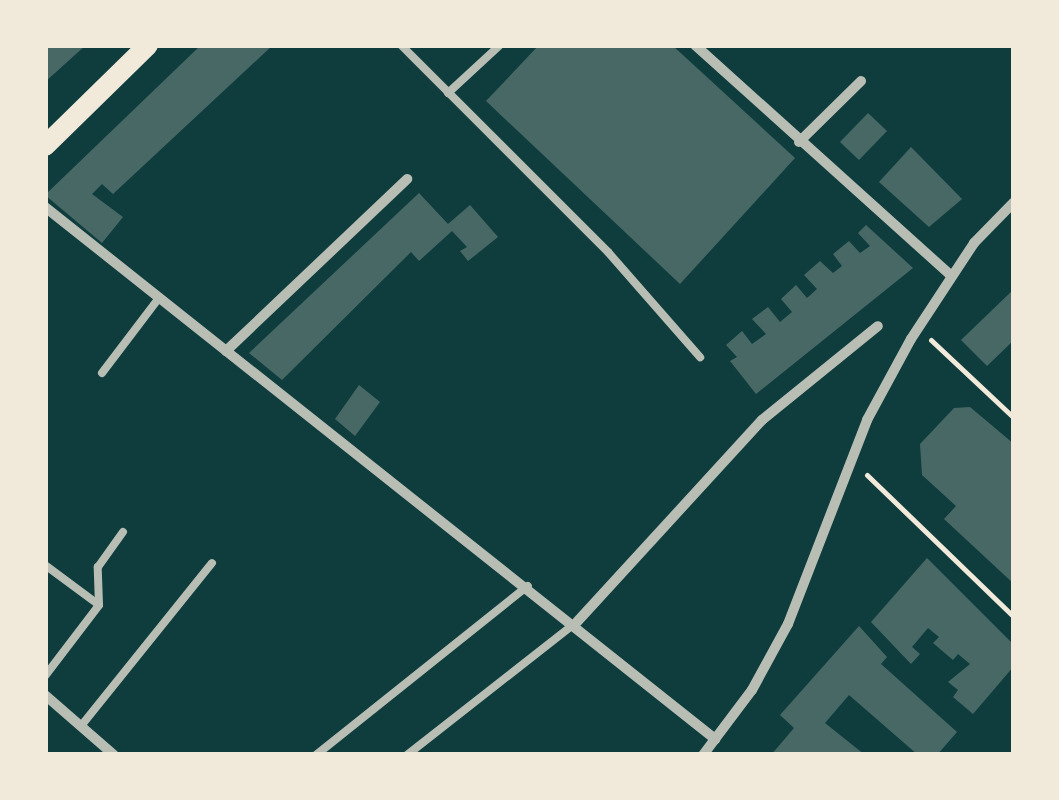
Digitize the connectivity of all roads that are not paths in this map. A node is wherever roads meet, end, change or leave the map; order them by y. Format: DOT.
graph roads {
  1 [pos="148,45"];
  2 [pos="401,45"];
  3 [pos="500,45"];
  4 [pos="695,45"];
  5 [pos="862,81"];
  6 [pos="448,94"];
  7 [pos="799,142"];
  8 [pos="45,146"];
  9 [pos="407,179"];
  10 [pos="1014,202"];
  11 [pos="45,207"];
  12 [pos="950,275"];
  13 [pos="159,298"];
  14 [pos="878,326"];
  15 [pos="226,350"];
  16 [pos="700,357"];
  17 [pos="102,373"];
  18 [pos="122,532"];
  19 [pos="212,563"];
  20 [pos="45,565"];
  21 [pos="528,586"];
  22 [pos="99,605"];
  23 [pos="576,623"];
  24 [pos="45,676"];
  25 [pos="45,695"];
  26 [pos="81,726"];
  27 [pos="715,739"];
  28 [pos="107,753"];
  29 [pos="707,754"];
  30 [pos="316,755"];
  31 [pos="407,755"];
  1 -- 8 [label="main road"];
  2 -- 6 [label="lane"];
  3 -- 6 [label="lane"];
  4 -- 7 [label="street"];
  5 -- 7 [label="street"];
  6 -- 16 [label="lane"];
  7 -- 12 [label="street"];
  9 -- 15 [label="street"];
  10 -- 12 [label="street"];
  11 -- 13 [label="street"];
  12 -- 27 [label="street"];
  13 -- 15 [label="street"];
  13 -- 17 [label="lane"];
  14 -- 23 [label="street"];
  15 -- 21 [label="street"];
  18 -- 22 [label="lane"];
  19 -- 26 [label="lane"];
  20 -- 22 [label="lane"];
  21 -- 23 [label="street"];
  21 -- 30 [label="lane"];
  22 -- 24 [label="lane"];
  23 -- 27 [label="street"];
  23 -- 31 [label="lane"];
  25 -- 26 [label="street"];
  26 -- 28 [label="street"];
  27 -- 29 [label="street"];
}
